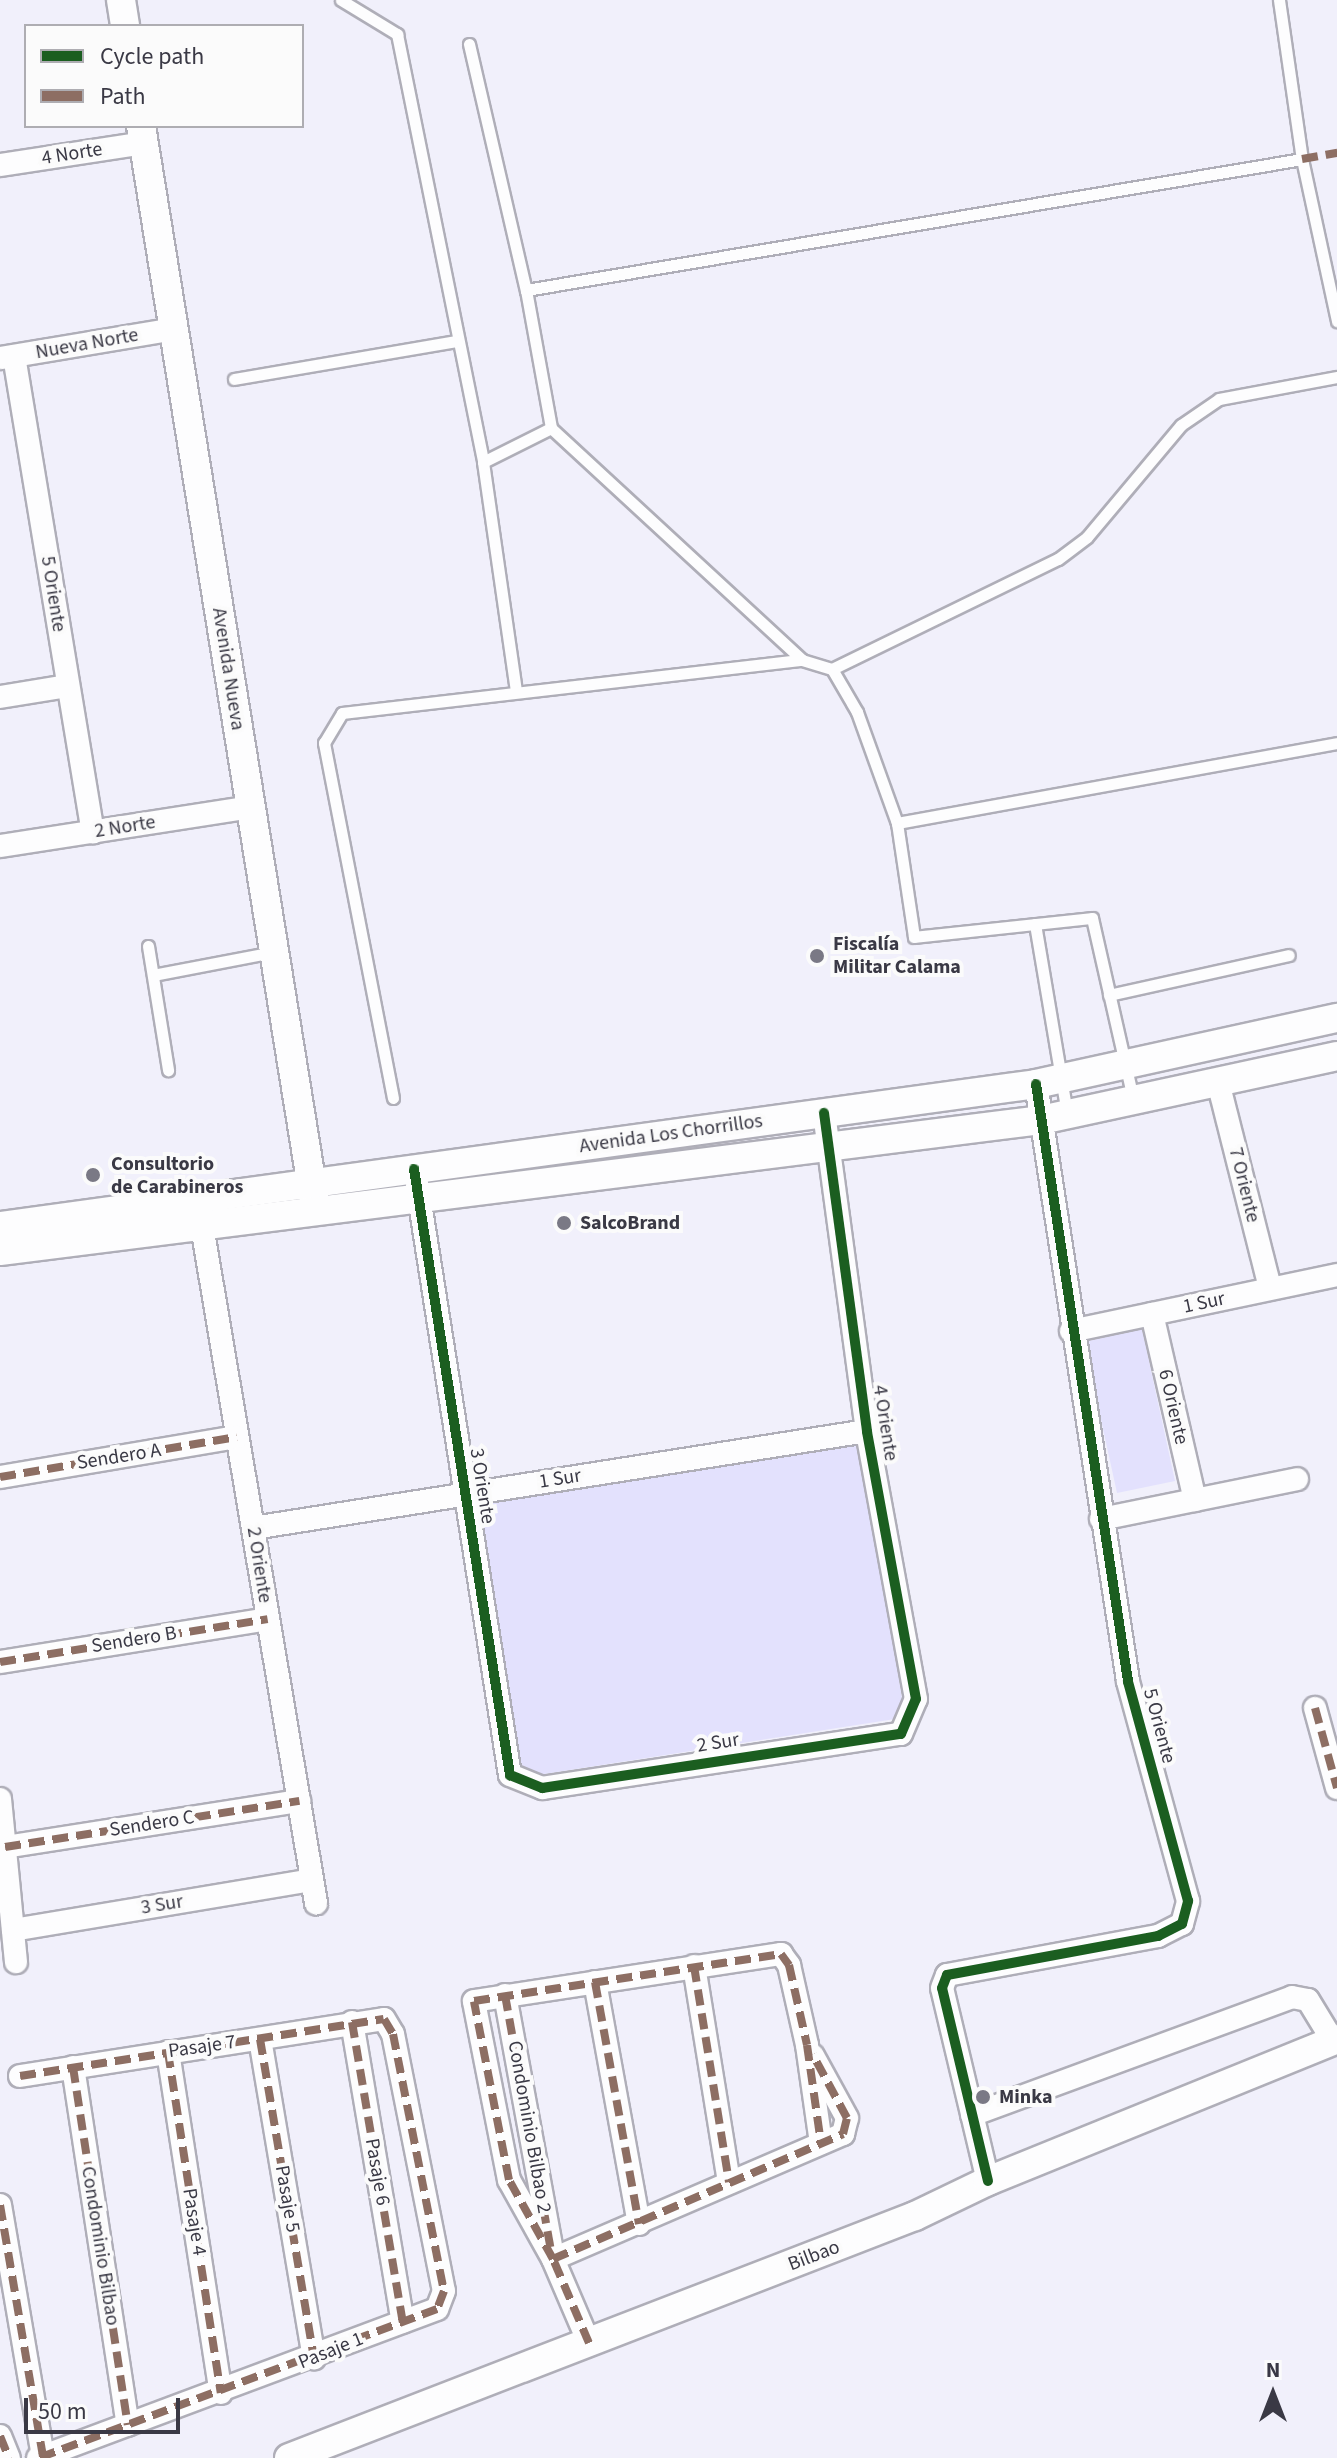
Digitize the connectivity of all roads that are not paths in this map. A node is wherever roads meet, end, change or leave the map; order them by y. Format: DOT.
graph roads {
  1 [pos="121,0"];
  2 [pos="341,0"];
  3 [pos="1279,0"];
  4 [pos="125,24"];
  5 [pos="469,44"];
  6 [pos="142,134"];
  7 [pos="1302,159"];
  8 [pos="0,165"];
  9 [pos="526,290"];
  10 [pos="1337,321"];
  11 [pos="174,329"];
  12 [pos="457,341"];
  13 [pos="7,357"];
  14 [pos="1337,377"];
  15 [pos="234,379"];
  16 [pos="551,428"];
  17 [pos="483,462"];
  18 [pos="802,660"];
  19 [pos="832,669"];
  20 [pos="68,686"];
  21 [pos="516,691"];
  22 [pos="0,697"];
  23 [pos="1337,743"];
  24 [pos="251,807"];
  25 [pos="897,823"];
  26 [pos="93,832"];
  27 [pos="0,846"];
  28 [pos="1035,924"];
  29 [pos="148,946"];
  30 [pos="274,952"];
  31 [pos="1289,955"];
  32 [pos="153,975"];
  33 [pos="1109,995"];
  34 [pos="1337,1018"];
  35 [pos="1337,1056"];
  36 [pos="1125,1065"];
  37 [pos="168,1070"];
  38 [pos="1049,1081"];
  39 [pos="1218,1082"];
  40 [pos="393,1098"];
  41 [pos="1133,1100"];
  42 [pos="824,1113"];
  43 [pos="1054,1117"];
  44 [pos="593,1145"];
  45 [pos="829,1147"];
  46 [pos="414,1169"];
  47 [pos="597,1176"];
  48 [pos="311,1183"];
  49 [pos="419,1199"];
  50 [pos="316,1212"];
  51 [pos="0,1226"];
  52 [pos="202,1226"];
  53 [pos="0,1251"];
  54 [pos="1337,1275"];
  55 [pos="1270,1288"];
  56 [pos="1152,1314"];
  57 [pos="1071,1331"];
  58 [pos="867,1431"];
  59 [pos="237,1437"];
  60 [pos="0,1477"];
  61 [pos="1297,1479"];
  62 [pos="464,1494"];
  63 [pos="1195,1500"];
  64 [pos="1101,1519"];
  65 [pos="253,1528"];
  66 [pos="268,1619"];
  67 [pos="0,1662"];
  68 [pos="1315,1708"];
  69 [pos="901,1734"];
  70 [pos="542,1788"];
  71 [pos="1337,1788"];
  72 [pos="0,1799"];
  73 [pos="299,1801"];
  74 [pos="5,1847"];
  75 [pos="312,1880"];
  76 [pos="316,1903"];
  77 [pos="13,1930"];
  78 [pos="16,1962"];
  79 [pos="694,1966"];
  80 [pos="595,1982"];
  81 [pos="505,1995"];
  82 [pos="384,2019"];
  83 [pos="352,2022"];
  84 [pos="260,2039"];
  85 [pos="1335,2040"];
  86 [pos="168,2052"];
  87 [pos="73,2067"];
  88 [pos="20,2076"];
  89 [pos="972,2115"];
  90 [pos="988,2181"];
  91 [pos="729,2182"];
  92 [pos="0,2205"];
  93 [pos="639,2224"];
  94 [pos="553,2259"];
  95 [pos="441,2305"];
  96 [pos="403,2322"];
  97 [pos="589,2343"];
  98 [pos="314,2358"];
  99 [pos="221,2393"];
  100 [pos="128,2425"];
  101 [pos="0,2436"];
  102 [pos="41,2457"];
  103 [pos="9,2458"];
  104 [pos="289,2458"];
  1 -- 4 [label="street"];
  2 -- 12 [label="lane"];
  3 -- 7 [label="lane"];
  5 -- 9 [label="lane"];
  6 -- 8 [label="street, 4 Norte"];
  6 -- 11 [label="street, Avenida Nueva"];
  7 -- 9 [label="lane"];
  7 -- 10 [label="lane"];
  9 -- 16 [label="lane"];
  11 -- 13 [label="street, Nueva Norte"];
  11 -- 24 [label="street, Avenida Nueva"];
  12 -- 15 [label="lane"];
  12 -- 17 [label="lane"];
  13 -- 20 [label="street, 5 Oriente"];
  14 -- 19 [label="lane"];
  16 -- 17 [label="lane"];
  16 -- 18 [label="lane"];
  17 -- 21 [label="lane"];
  18 -- 19 [label="lane"];
  18 -- 21 [label="lane"];
  19 -- 25 [label="lane"];
  20 -- 22 [label="street"];
  20 -- 26 [label="street, 5 Oriente"];
  21 -- 40 [label="lane"];
  23 -- 25 [label="lane"];
  24 -- 26 [label="street, 2 Norte"];
  24 -- 30 [label="street, Avenida Nueva"];
  25 -- 28 [label="lane"];
  26 -- 27 [label="street, 2 Norte"];
  28 -- 33 [label="lane"];
  28 -- 38 [label="lane"];
  29 -- 32 [label="lane"];
  30 -- 32 [label="lane"];
  30 -- 48 [label="street, Avenida Nueva"];
  31 -- 33 [label="lane"];
  32 -- 37 [label="lane"];
  33 -- 36 [label="lane"];
  34 -- 36 [label="street, Avenida Los Chorrillos"];
  35 -- 39 [label="street, Avenida Los Chorrillos"];
  36 -- 38 [label="street, Avenida Los Chorrillos"];
  36 -- 41 [label="lane"];
  38 -- 42 [label="street, Avenida Los Chorrillos"];
  38 -- 43 [label="street, 5 Oriente"];
  39 -- 41 [label="street, Avenida Los Chorrillos"];
  39 -- 55 [label="street, 7 Oriente"];
  41 -- 43 [label="street, Avenida Los Chorrillos"];
  42 -- 44 [label="street, Avenida Los Chorrillos"];
  42 -- 45 [label="street, 4 Oriente"];
  43 -- 45 [label="street, Avenida Los Chorrillos"];
  43 -- 57 [label="street, 5 Oriente"];
  44 -- 46 [label="street, Avenida Los Chorrillos"];
  44 -- 47 [label="street"];
  45 -- 47 [label="street, Avenida Los Chorrillos"];
  45 -- 58 [label="street, 4 Oriente"];
  46 -- 48 [label="street, Avenida Los Chorrillos"];
  46 -- 49 [label="street, 3 Oriente"];
  47 -- 49 [label="street, Avenida Los Chorrillos"];
  48 -- 50 [label="street, Avenida Nueva"];
  48 -- 51 [label="street, Avenida Los Chorrillos"];
  49 -- 50 [label="street, Avenida Los Chorrillos"];
  49 -- 62 [label="street, 3 Oriente"];
  50 -- 52 [label="street, Avenida Los Chorrillos"];
  52 -- 53 [label="street, Avenida Los Chorrillos"];
  52 -- 59 [label="street, 2 Oriente"];
  54 -- 55 [label="street, 1 Sur"];
  55 -- 56 [label="street, 1 Sur"];
  56 -- 57 [label="street, 1 Sur"];
  56 -- 63 [label="street, 6 Oriente"];
  57 -- 64 [label="street, 5 Oriente"];
  58 -- 62 [label="street, 1 Sur"];
  58 -- 69 [label="street, 4 Oriente"];
  59 -- 60 [label="street, Sendero A"];
  59 -- 65 [label="street, 2 Oriente"];
  61 -- 63 [label="street"];
  62 -- 65 [label="street, 1 Sur"];
  62 -- 70 [label="street, 3 Oriente"];
  63 -- 64 [label="street"];
  64 -- 89 [label="street, 5 Oriente"];
  65 -- 66 [label="street, 2 Oriente"];
  66 -- 67 [label="street, Sendero B"];
  66 -- 73 [label="street, 2 Oriente"];
  68 -- 71 [label="street"];
  69 -- 70 [label="street, 2 Sur"];
  72 -- 74 [label="street"];
  73 -- 74 [label="street, Sendero C"];
  73 -- 75 [label="street, 2 Oriente"];
  74 -- 77 [label="street"];
  75 -- 76 [label="street, 2 Oriente"];
  75 -- 77 [label="street, 3 Sur"];
  77 -- 78 [label="street"];
  79 -- 80 [label="street, Condominio Bilbao 2"];
  79 -- 91 [label="street"];
  79 -- 91 [label="street, Condominio Bilbao 2"];
  80 -- 81 [label="street, Condominio Bilbao 2"];
  80 -- 93 [label="street"];
  81 -- 94 [label="street, Condominio Bilbao 2"];
  81 -- 94 [label="street, Condominio Bilbao 2"];
  82 -- 83 [label="street, Pasaje 7"];
  82 -- 95 [label="street, Pasaje 6"];
  83 -- 84 [label="street, Pasaje 7"];
  83 -- 96 [label="street, Pasaje 6"];
  84 -- 86 [label="street, Pasaje 7"];
  84 -- 98 [label="street, Pasaje 5"];
  85 -- 89 [label="street, Bilbao"];
  85 -- 90 [label="street, Bilbao"];
  86 -- 87 [label="street, Pasaje 7"];
  86 -- 99 [label="street, Pasaje 4"];
  87 -- 88 [label="street, Pasaje 7"];
  87 -- 100 [label="street, Condominio Bilbao"];
  89 -- 90 [label="street, 5 Oriente"];
  90 -- 97 [label="street, Bilbao"];
  91 -- 93 [label="street, Condominio Bilbao 2"];
  92 -- 102 [label="street"];
  93 -- 94 [label="street, Condominio Bilbao 2"];
  94 -- 97 [label="street, Condominio Bilbao 2"];
  95 -- 96 [label="street, Pasaje 1"];
  96 -- 98 [label="street, Pasaje 1"];
  97 -- 104 [label="street, Bilbao"];
  98 -- 99 [label="street, Pasaje 1"];
  99 -- 100 [label="street, Pasaje 1"];
  100 -- 102 [label="street, Pasaje 1"];
  101 -- 103 [label="street"];
}
